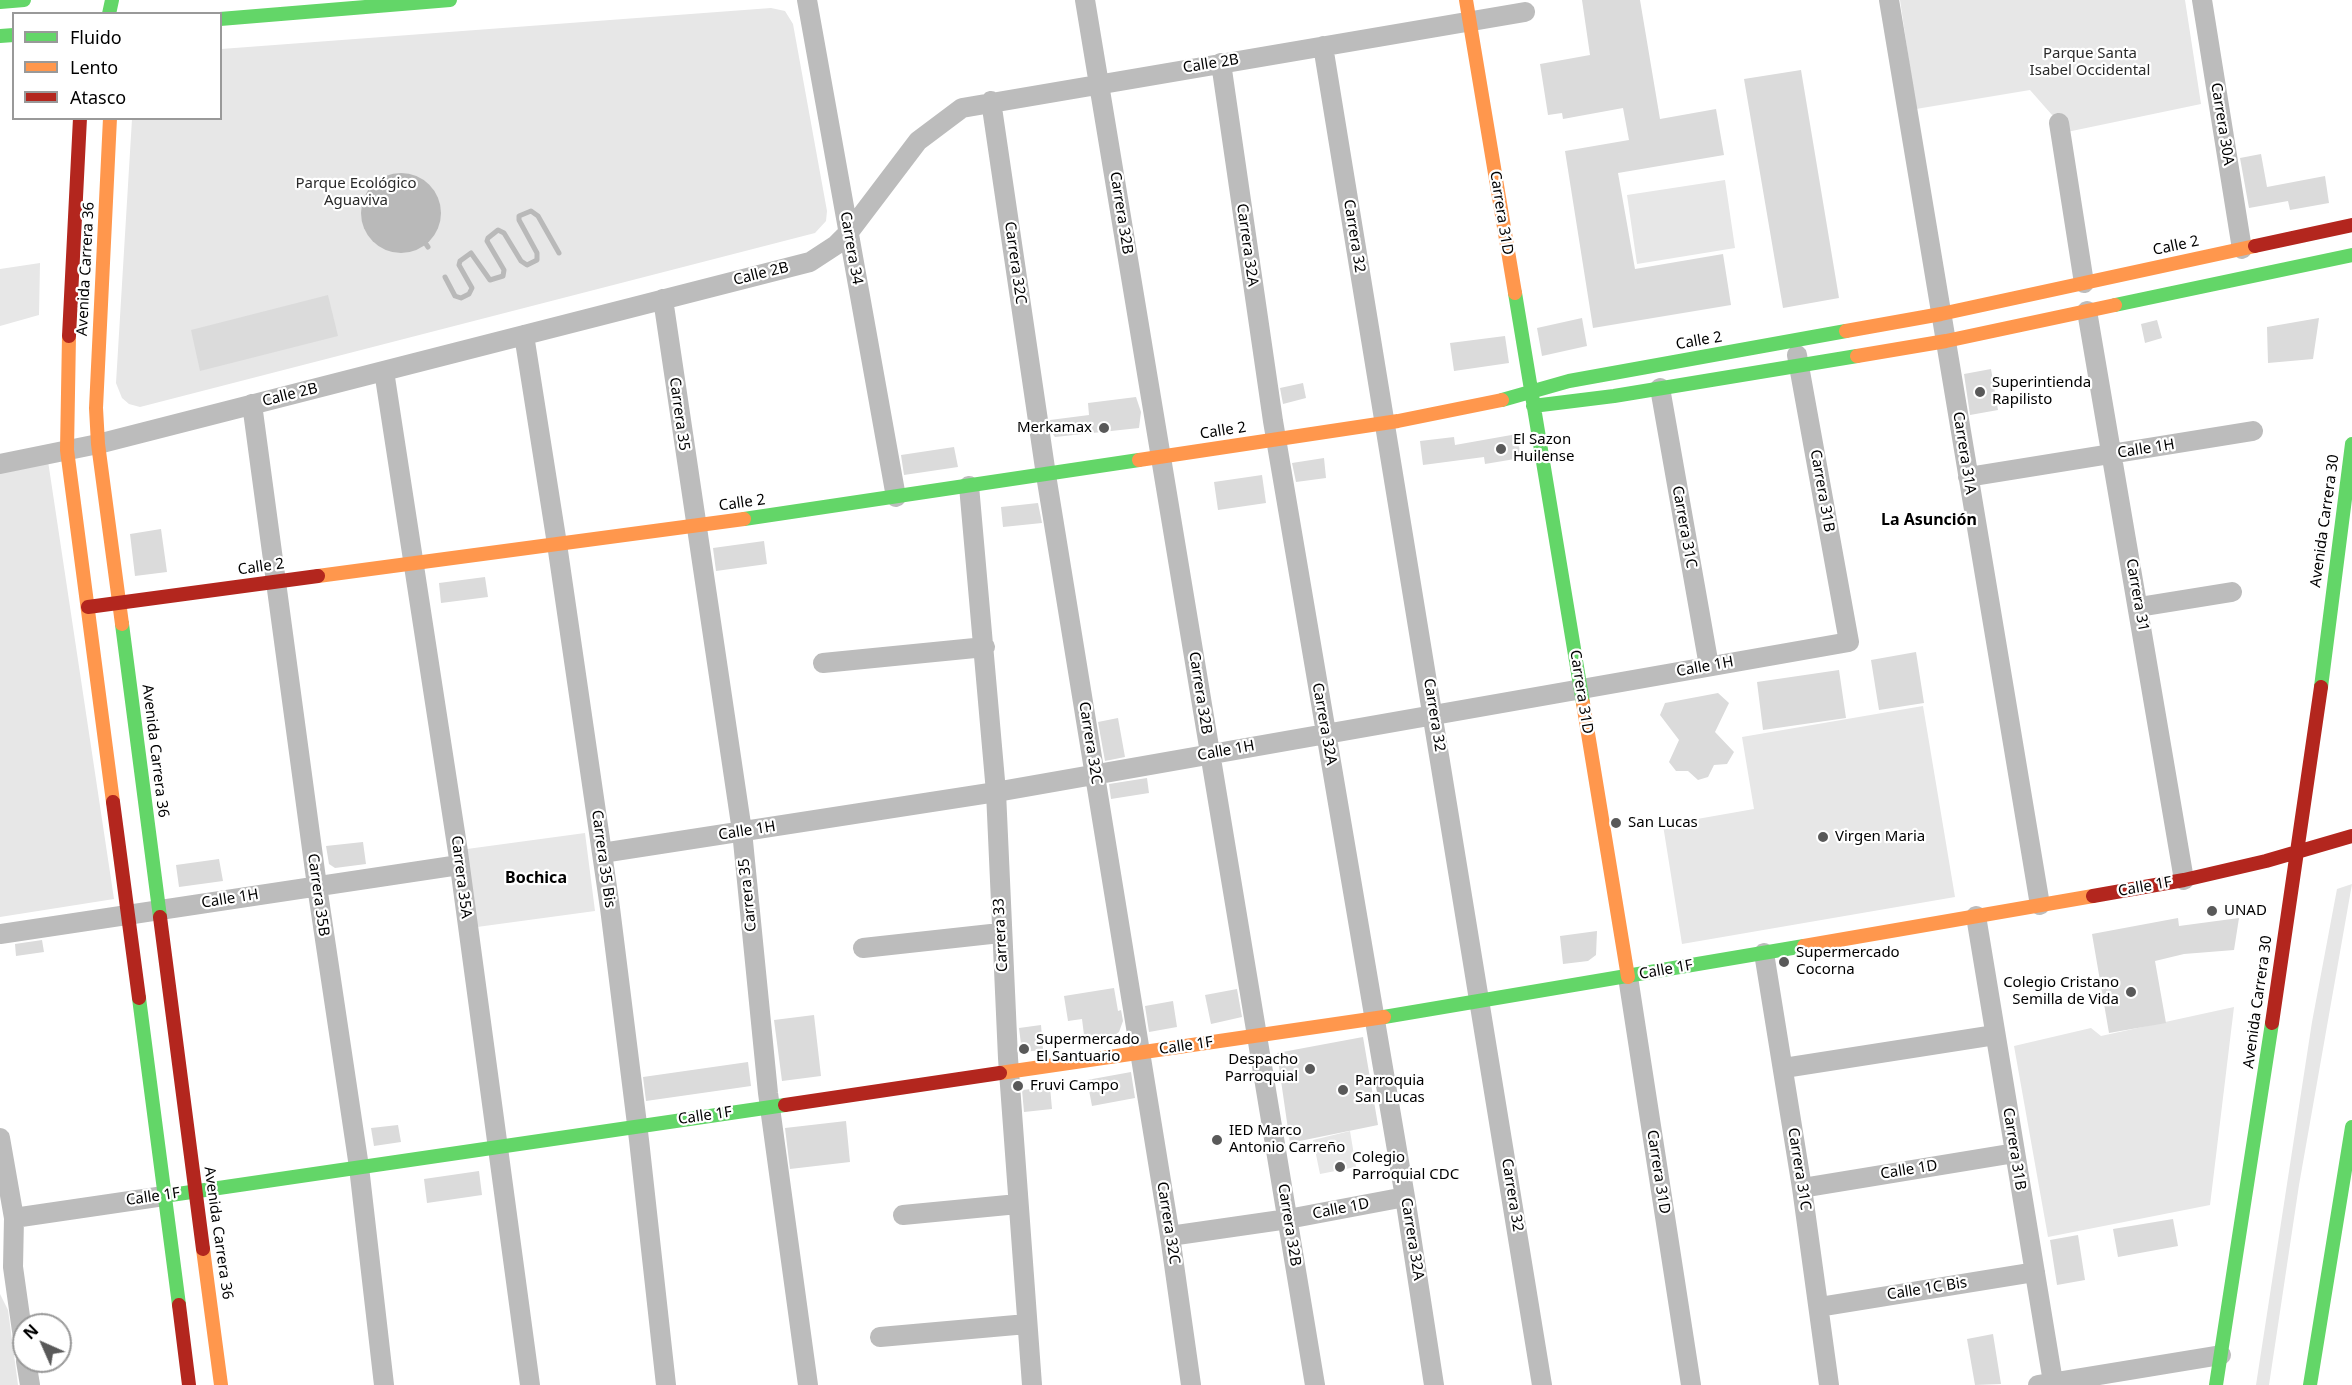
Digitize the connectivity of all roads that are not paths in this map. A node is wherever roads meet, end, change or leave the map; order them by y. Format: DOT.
graph roads {
  1 [pos="24,0"];
  2 [pos="450,0"];
  3 [pos="807,0"];
  4 [pos="1085,0"];
  5 [pos="1466,0"];
  6 [pos="1889,0"];
  7 [pos="2202,0"];
  8 [pos="0,2"];
  9 [pos="1525,12"];
  10 [pos="222,19"];
  11 [pos="1469,21"];
  12 [pos="1323,46"];
  13 [pos="1221,63"];
  14 [pos="1099,83"];
  15 [pos="991,101"];
  16 [pos="80,120"];
  17 [pos="110,120"];
  18 [pos="2059,123"];
  19 [pos="90,220"];
  20 [pos="2352,225"];
  21 [pos="849,232"];
  22 [pos="2242,249"];
  23 [pos="2352,255"];
  24 [pos="2084,283"];
  25 [pos="663,299"];
  26 [pos="2087,311"];
  27 [pos="1941,314"];
  28 [pos="524,335"];
  29 [pos="1794,340"];
  30 [pos="1946,341"];
  31 [pos="1799,365"];
  32 [pos="384,371"];
  33 [pos="1660,388"];
  34 [pos="1532,399"];
  35 [pos="252,404"];
  36 [pos="1386,423"];
  37 [pos="2253,431"];
  38 [pos="1276,440"];
  39 [pos="98,444"];
  40 [pos="2352,444"];
  41 [pos="67,450"];
  42 [pos="2113,454"];
  43 [pos="1161,457"];
  44 [pos="0,464"];
  45 [pos="1046,475"];
  46 [pos="1968,477"];
  47 [pos="969,486"];
  48 [pos="896,497"];
  49 [pos="696,526"];
  50 [pos="557,544"];
  51 [pos="416,563"];
  52 [pos="276,582"];
  53 [pos="2232,592"];
  54 [pos="119,603"];
  55 [pos="88,607"];
  56 [pos="2139,607"];
  57 [pos="1849,642"];
  58 [pos="984,647"];
  59 [pos="823,663"];
  60 [pos="1709,666"];
  61 [pos="1580,689"];
  62 [pos="1433,715"];
  63 [pos="1325,734"];
  64 [pos="1210,754"];
  65 [pos="1095,774"];
  66 [pos="996,792"];
  67 [pos="742,831"];
  68 [pos="2352,836"];
  69 [pos="2297,852"];
  70 [pos="602,853"];
  71 [pos="459,865"];
  72 [pos="2184,880"];
  73 [pos="317,886"];
  74 [pos="2040,905"];
  75 [pos="159,910"];
  76 [pos="128,914"];
  77 [pos="1976,916"];
  78 [pos="1000,933"];
  79 [pos="0,934"];
  80 [pos="863,948"];
  81 [pos="1764,953"];
  82 [pos="1628,977"];
  83 [pos="1481,1002"];
  84 [pos="1373,1018"];
  85 [pos="1257,1035"];
  86 [pos="1995,1035"];
  87 [pos="1141,1053"];
  88 [pos="1784,1068"];
  89 [pos="1009,1072"];
  90 [pos="770,1107"];
  91 [pos="637,1126"];
  92 [pos="2352,1127"];
  93 [pos="0,1138"];
  94 [pos="498,1147"];
  95 [pos="2350,1147"];
  96 [pos="2015,1152"];
  97 [pos="359,1167"];
  98 [pos="1802,1188"];
  99 [pos="196,1191"];
  100 [pos="165,1196"];
  101 [pos="1405,1197"];
  102 [pos="1018,1203"];
  103 [pos="903,1215"];
  104 [pos="14,1218"];
  105 [pos="1288,1219"];
  106 [pos="1170,1236"];
  107 [pos="7,1268"];
  108 [pos="2035,1272"];
  109 [pos="1819,1307"];
  110 [pos="17,1313"];
  111 [pos="1027,1324"];
  112 [pos="880,1337"];
  113 [pos="2221,1355"];
  114 [pos="2045,1384"];
  115 [pos="189,1385"];
  116 [pos="221,1385"];
  117 [pos="384,1385"];
  118 [pos="530,1385"];
  119 [pos="666,1385"];
  120 [pos="808,1385"];
  121 [pos="1032,1385"];
  122 [pos="1191,1385"];
  123 [pos="1315,1385"];
  124 [pos="1434,1385"];
  125 [pos="1542,1385"];
  126 [pos="1691,1385"];
  127 [pos="1829,1385"];
  128 [pos="2216,1385"];
  129 [pos="2310,1385"];
  1 -- 8 [label="main road"];
  2 -- 10 [label="main road"];
  3 -- 21 [label="street, Carrera 34"];
  4 -- 14 [label="street, Carrera 32B"];
  5 -- 11 [label="main road, Carrera 31D"];
  6 -- 27 [label="street, Carrera 31A"];
  7 -- 22 [label="street, Carrera 30A"];
  9 -- 11 [label="street, Calle 2B"];
  11 -- 12 [label="street, Calle 2B"];
  11 -- 34 [label="main road, Carrera 31D"];
  12 -- 13 [label="street, Calle 2B"];
  12 -- 36 [label="street, Carrera 32"];
  13 -- 14 [label="street, Calle 2B"];
  13 -- 38 [label="street, Carrera 32A"];
  14 -- 15 [label="street, Calle 2B"];
  14 -- 43 [label="street, Carrera 32B"];
  15 -- 21 [label="street, Calle 2B"];
  15 -- 45 [label="street, Carrera 32C"];
  16 -- 19 [label="main road, Avenida Carrera 36"];
  17 -- 19 [label="main road, Avenida Carrera 36"];
  18 -- 24 [label="street"];
  19 -- 39 [label="main road, Avenida Carrera 36"];
  19 -- 41 [label="main road, Avenida Carrera 36"];
  20 -- 22 [label="main road, Calle 2"];
  21 -- 25 [label="street, Calle 2B"];
  21 -- 48 [label="street, Carrera 34"];
  22 -- 24 [label="main road, Calle 2"];
  23 -- 26 [label="main road, Calle 2"];
  24 -- 27 [label="main road, Calle 2"];
  25 -- 28 [label="street, Calle 2B"];
  25 -- 49 [label="street, Carrera 35"];
  26 -- 30 [label="main road, Calle 2"];
  26 -- 42 [label="street, Carrera 31"];
  27 -- 29 [label="main road, Calle 2"];
  27 -- 30 [label="street, Carrera 31A"];
  28 -- 32 [label="street, Calle 2B"];
  28 -- 50 [label="street, Carrera 35 Bis"];
  29 -- 31 [label="street, Carrera 31B"];
  29 -- 34 [label="main road, Calle 2"];
  30 -- 31 [label="main road, Calle 2"];
  30 -- 46 [label="street, Carrera 31A"];
  31 -- 33 [label="main road, Calle 2"];
  31 -- 57 [label="street, Carrera 31B"];
  32 -- 35 [label="street, Calle 2B"];
  32 -- 51 [label="street, Carrera 35A"];
  33 -- 34 [label="main road, Calle 2"];
  33 -- 60 [label="street, Carrera 31C"];
  34 -- 36 [label="main road, Calle 2"];
  34 -- 61 [label="main road, Carrera 31D"];
  35 -- 39 [label="street, Calle 2B"];
  35 -- 52 [label="street, Carrera 35B"];
  36 -- 38 [label="main road, Calle 2"];
  36 -- 62 [label="street, Carrera 32"];
  37 -- 42 [label="street, Calle 1H"];
  38 -- 43 [label="main road, Calle 2"];
  38 -- 63 [label="street, Carrera 32A"];
  39 -- 41 [label="street, Calle 2B"];
  39 -- 54 [label="main road, Avenida Carrera 36"];
  40 -- 69 [label="main road, Avenida Carrera 30"];
  41 -- 44 [label="street, Calle 2B"];
  41 -- 55 [label="main road, Avenida Carrera 36"];
  42 -- 46 [label="street, Calle 1H"];
  42 -- 56 [label="street, Carrera 31"];
  43 -- 45 [label="main road, Calle 2"];
  43 -- 64 [label="street, Carrera 32B"];
  45 -- 47 [label="main road, Calle 2"];
  45 -- 65 [label="street, Carrera 32C"];
  46 -- 74 [label="street, Carrera 31A"];
  47 -- 48 [label="main road, Calle 2"];
  47 -- 58 [label="street, Carrera 33"];
  48 -- 49 [label="main road, Calle 2"];
  49 -- 50 [label="main road, Calle 2"];
  49 -- 67 [label="street, Carrera 35"];
  50 -- 51 [label="main road, Calle 2"];
  50 -- 70 [label="street, Carrera 35 Bis"];
  51 -- 52 [label="main road, Calle 2"];
  51 -- 71 [label="street, Carrera 35A"];
  52 -- 54 [label="main road, Calle 2"];
  52 -- 73 [label="street, Carrera 35B"];
  53 -- 56 [label="street"];
  54 -- 55 [label="main road, Calle 2"];
  54 -- 75 [label="main road, Avenida Carrera 36"];
  55 -- 76 [label="main road, Avenida Carrera 36"];
  56 -- 72 [label="street, Carrera 31"];
  57 -- 60 [label="street, Calle 1H"];
  58 -- 59 [label="street"];
  58 -- 66 [label="street, Carrera 33"];
  60 -- 61 [label="street, Calle 1H"];
  61 -- 62 [label="street, Calle 1H"];
  61 -- 82 [label="main road, Carrera 31D"];
  62 -- 63 [label="street, Calle 1H"];
  62 -- 83 [label="street, Carrera 32"];
  63 -- 64 [label="street, Calle 1H"];
  63 -- 84 [label="street, Carrera 32A"];
  64 -- 65 [label="street, Calle 1H"];
  64 -- 85 [label="street, Carrera 32B"];
  65 -- 66 [label="street, Calle 1H"];
  65 -- 87 [label="street, Carrera 32C"];
  66 -- 67 [label="street, Calle 1H"];
  66 -- 78 [label="street, Carrera 33"];
  67 -- 70 [label="street, Calle 1H"];
  67 -- 90 [label="street, Carrera 35"];
  68 -- 69 [label="main road, Calle 1F"];
  69 -- 72 [label="main road, Calle 1F"];
  69 -- 113 [label="main road, Avenida Carrera 30"];
  70 -- 91 [label="street, Carrera 35 Bis"];
  71 -- 73 [label="street, Calle 1H"];
  71 -- 94 [label="street, Carrera 35A"];
  72 -- 74 [label="main road, Calle 1F"];
  73 -- 75 [label="street, Calle 1H"];
  73 -- 97 [label="street, Carrera 35B"];
  74 -- 77 [label="main road, Calle 1F"];
  75 -- 76 [label="street, Calle 1H"];
  75 -- 99 [label="main road, Avenida Carrera 36"];
  76 -- 79 [label="street, Calle 1H"];
  76 -- 100 [label="main road, Avenida Carrera 36"];
  77 -- 81 [label="main road, Calle 1F"];
  77 -- 86 [label="street, Carrera 31B"];
  78 -- 80 [label="street"];
  78 -- 89 [label="street, Carrera 33"];
  81 -- 82 [label="main road, Calle 1F"];
  81 -- 88 [label="street, Carrera 31C"];
  82 -- 83 [label="main road, Calle 1F"];
  82 -- 126 [label="street, Carrera 31D"];
  83 -- 84 [label="main road, Calle 1F"];
  83 -- 125 [label="street, Carrera 32"];
  84 -- 85 [label="main road, Calle 1F"];
  84 -- 101 [label="street, Carrera 32A"];
  85 -- 87 [label="main road, Calle 1F"];
  85 -- 105 [label="street, Carrera 32B"];
  86 -- 88 [label="street"];
  86 -- 96 [label="street, Carrera 31B"];
  87 -- 89 [label="main road, Calle 1F"];
  87 -- 106 [label="street, Carrera 32C"];
  88 -- 98 [label="street, Carrera 31C"];
  89 -- 90 [label="main road, Calle 1F"];
  89 -- 102 [label="street, Carrera 33"];
  90 -- 91 [label="main road, Calle 1F"];
  90 -- 120 [label="street, Carrera 35"];
  91 -- 94 [label="main road, Calle 1F"];
  91 -- 119 [label="street, Carrera 35 Bis"];
  92 -- 95 [label="main road"];
  93 -- 104 [label="street"];
  94 -- 97 [label="main road, Calle 1F"];
  94 -- 118 [label="street, Carrera 35A"];
  95 -- 129 [label="main road"];
  96 -- 98 [label="street, Calle 1D"];
  96 -- 108 [label="street, Carrera 31B"];
  97 -- 99 [label="main road, Calle 1F"];
  97 -- 117 [label="street, Carrera 35B"];
  98 -- 109 [label="street, Carrera 31C"];
  99 -- 100 [label="main road, Calle 1F"];
  99 -- 116 [label="main road, Avenida Carrera 36"];
  100 -- 104 [label="street, Calle 1F"];
  100 -- 115 [label="main road, Avenida Carrera 36"];
  101 -- 105 [label="street, Calle 1D"];
  101 -- 124 [label="street, Carrera 32A"];
  102 -- 103 [label="street"];
  102 -- 111 [label="street, Carrera 33"];
  104 -- 107 [label="street"];
  105 -- 106 [label="street, Calle 1D"];
  105 -- 123 [label="street, Carrera 32B"];
  106 -- 122 [label="street, Carrera 32C"];
  107 -- 110 [label="street"];
  108 -- 109 [label="street, Calle 1C Bis"];
  108 -- 114 [label="street, Carrera 31B"];
  109 -- 127 [label="street, Carrera 31C"];
  111 -- 112 [label="street"];
  111 -- 121 [label="street, Carrera 33"];
  113 -- 114 [label="street"];
  113 -- 128 [label="main road, Avenida Carrera 30"];
}
